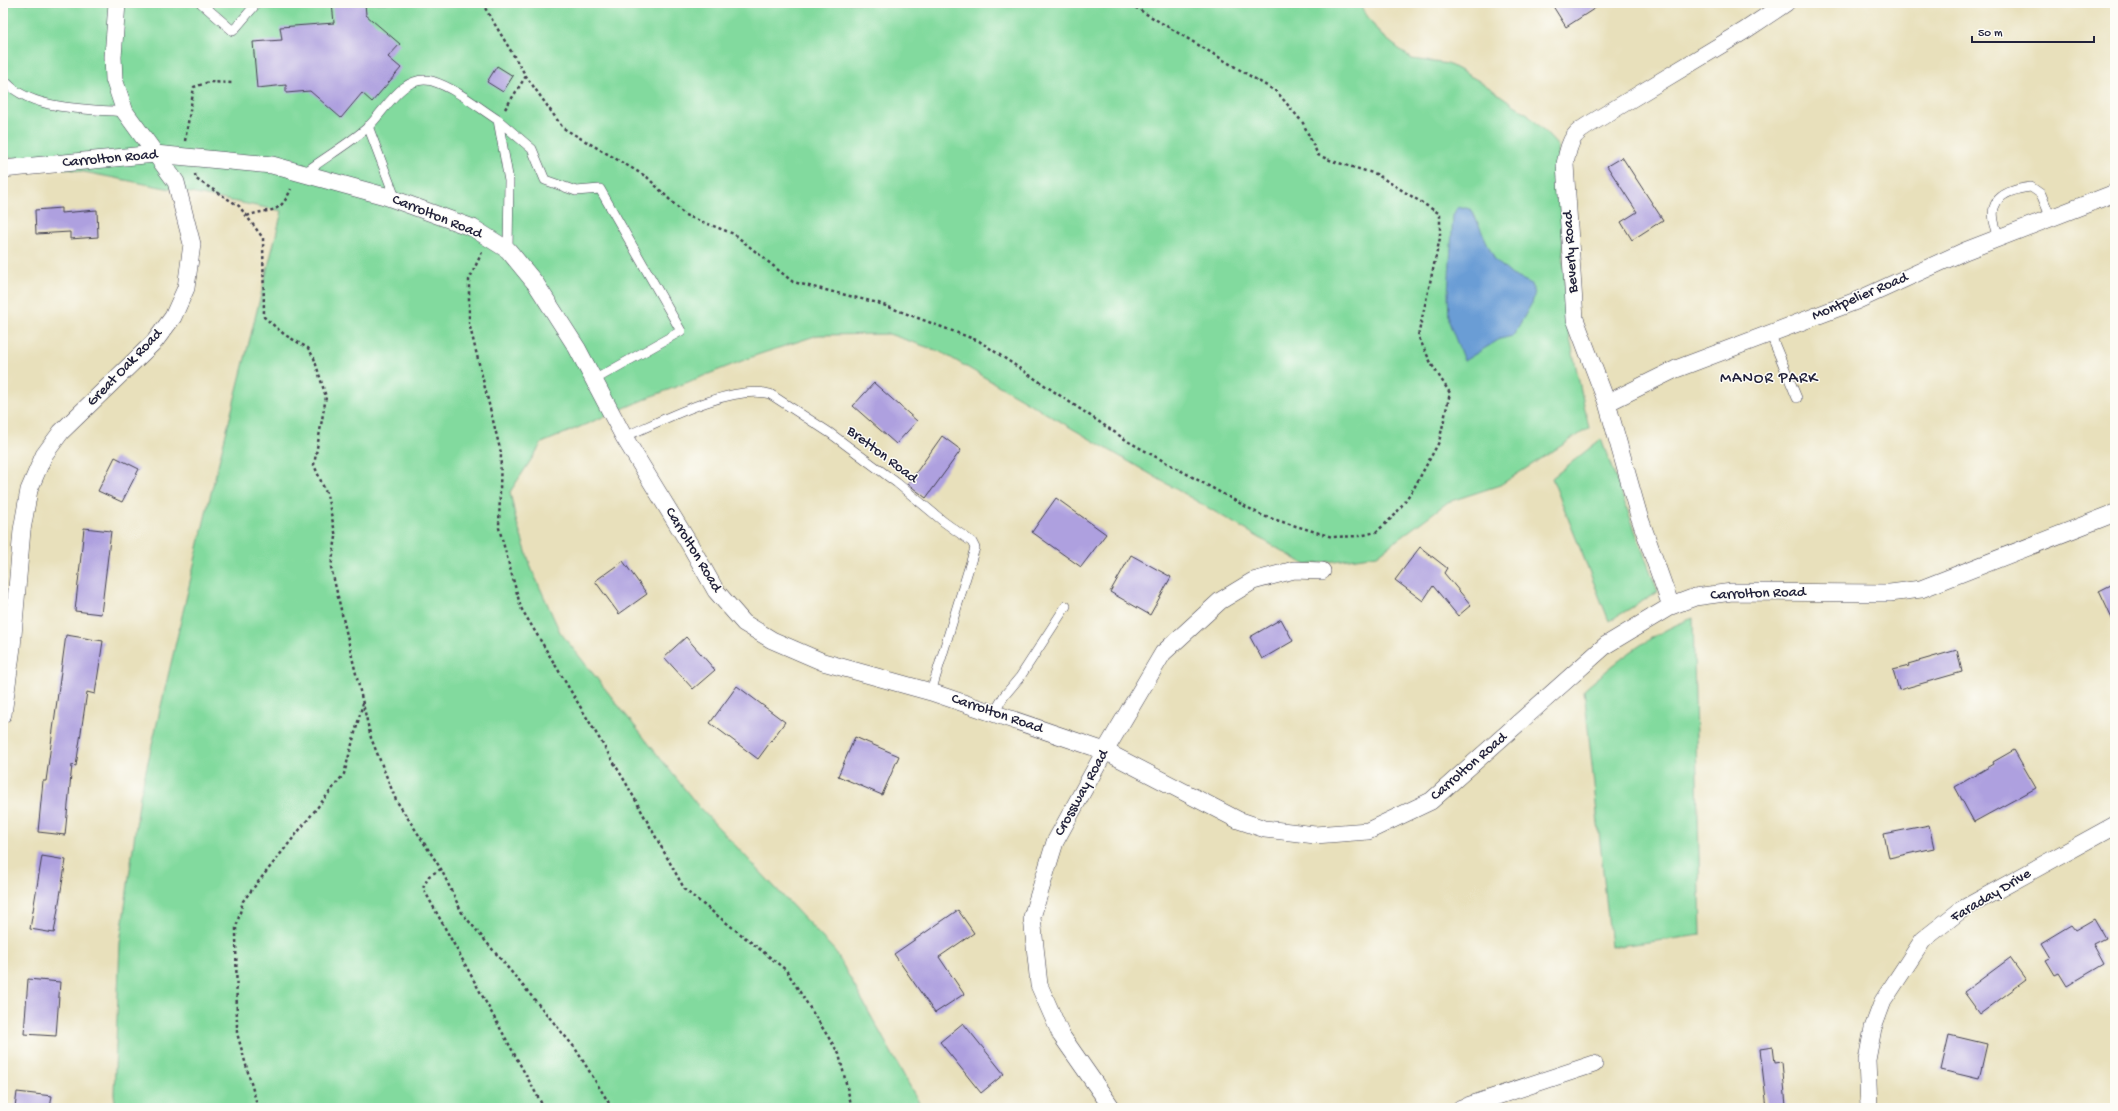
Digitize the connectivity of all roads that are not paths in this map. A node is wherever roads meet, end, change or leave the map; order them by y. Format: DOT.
graph roads {
  1 [pos="117,3"];
  2 [pos="201,3"];
  3 [pos="1786,3"];
  4 [pos="255,4"];
  5 [pos="3,78"];
  6 [pos="125,112"];
  7 [pos="498,120"];
  8 [pos="368,126"];
  9 [pos="155,154"];
  10 [pos="3,169"];
  11 [pos="304,174"];
  12 [pos="2115,193"];
  13 [pos="396,200"];
  14 [pos="2051,218"];
  15 [pos="2000,238"];
  16 [pos="508,250"];
  17 [pos="1770,333"];
  18 [pos="594,380"];
  19 [pos="1797,398"];
  20 [pos="1607,403"];
  21 [pos="624,437"];
  22 [pos="2115,513"];
  23 [pos="1322,572"];
  24 [pos="1066,606"];
  25 [pos="1671,606"];
  26 [pos="931,692"];
  27 [pos="994,713"];
  28 [pos="3,714"];
  29 [pos="1105,751"];
  30 [pos="2115,825"];
  31 [pos="1594,1064"];
  32 [pos="1112,1108"];
  33 [pos="1461,1108"];
  34 [pos="1869,1108"];
  1 -- 6 [label="street, Great Oak Road"];
  2 -- 4 [label="lane"];
  3 -- 20 [label="street, Beverly Road"];
  5 -- 6 [label="lane"];
  6 -- 9 [label="street, Great Oak Road"];
  7 -- 8 [label="lane"];
  7 -- 16 [label="lane"];
  7 -- 18 [label="lane"];
  8 -- 11 [label="lane"];
  8 -- 13 [label="lane"];
  9 -- 10 [label="street, Carrolton Road"];
  9 -- 11 [label="street, Carrolton Road"];
  9 -- 28 [label="street, Great Oak Road"];
  11 -- 13 [label="street, Carrolton Road"];
  12 -- 14 [label="street, Montpelier Road"];
  13 -- 16 [label="street, Carrolton Road"];
  14 -- 15 [label="street, Montpelier Road"];
  14 -- 15 [label="lane"];
  15 -- 17 [label="street, Montpelier Road"];
  16 -- 18 [label="street, Carrolton Road"];
  17 -- 19 [label="lane"];
  17 -- 20 [label="street, Montpelier Road"];
  18 -- 21 [label="street, Carrolton Road"];
  20 -- 25 [label="street, Beverly Road"];
  21 -- 26 [label="street, Carrolton Road"];
  21 -- 26 [label="lane, Bretton Road"];
  22 -- 25 [label="street, Carrolton Road"];
  23 -- 29 [label="street, Crossway Road"];
  24 -- 27 [label="lane"];
  25 -- 29 [label="street, Carrolton Road"];
  26 -- 27 [label="street, Carrolton Road"];
  27 -- 29 [label="street, Carrolton Road"];
  29 -- 32 [label="street, Crossway Road"];
  30 -- 34 [label="street, Faraday Drive"];
  31 -- 33 [label="street"];
}
